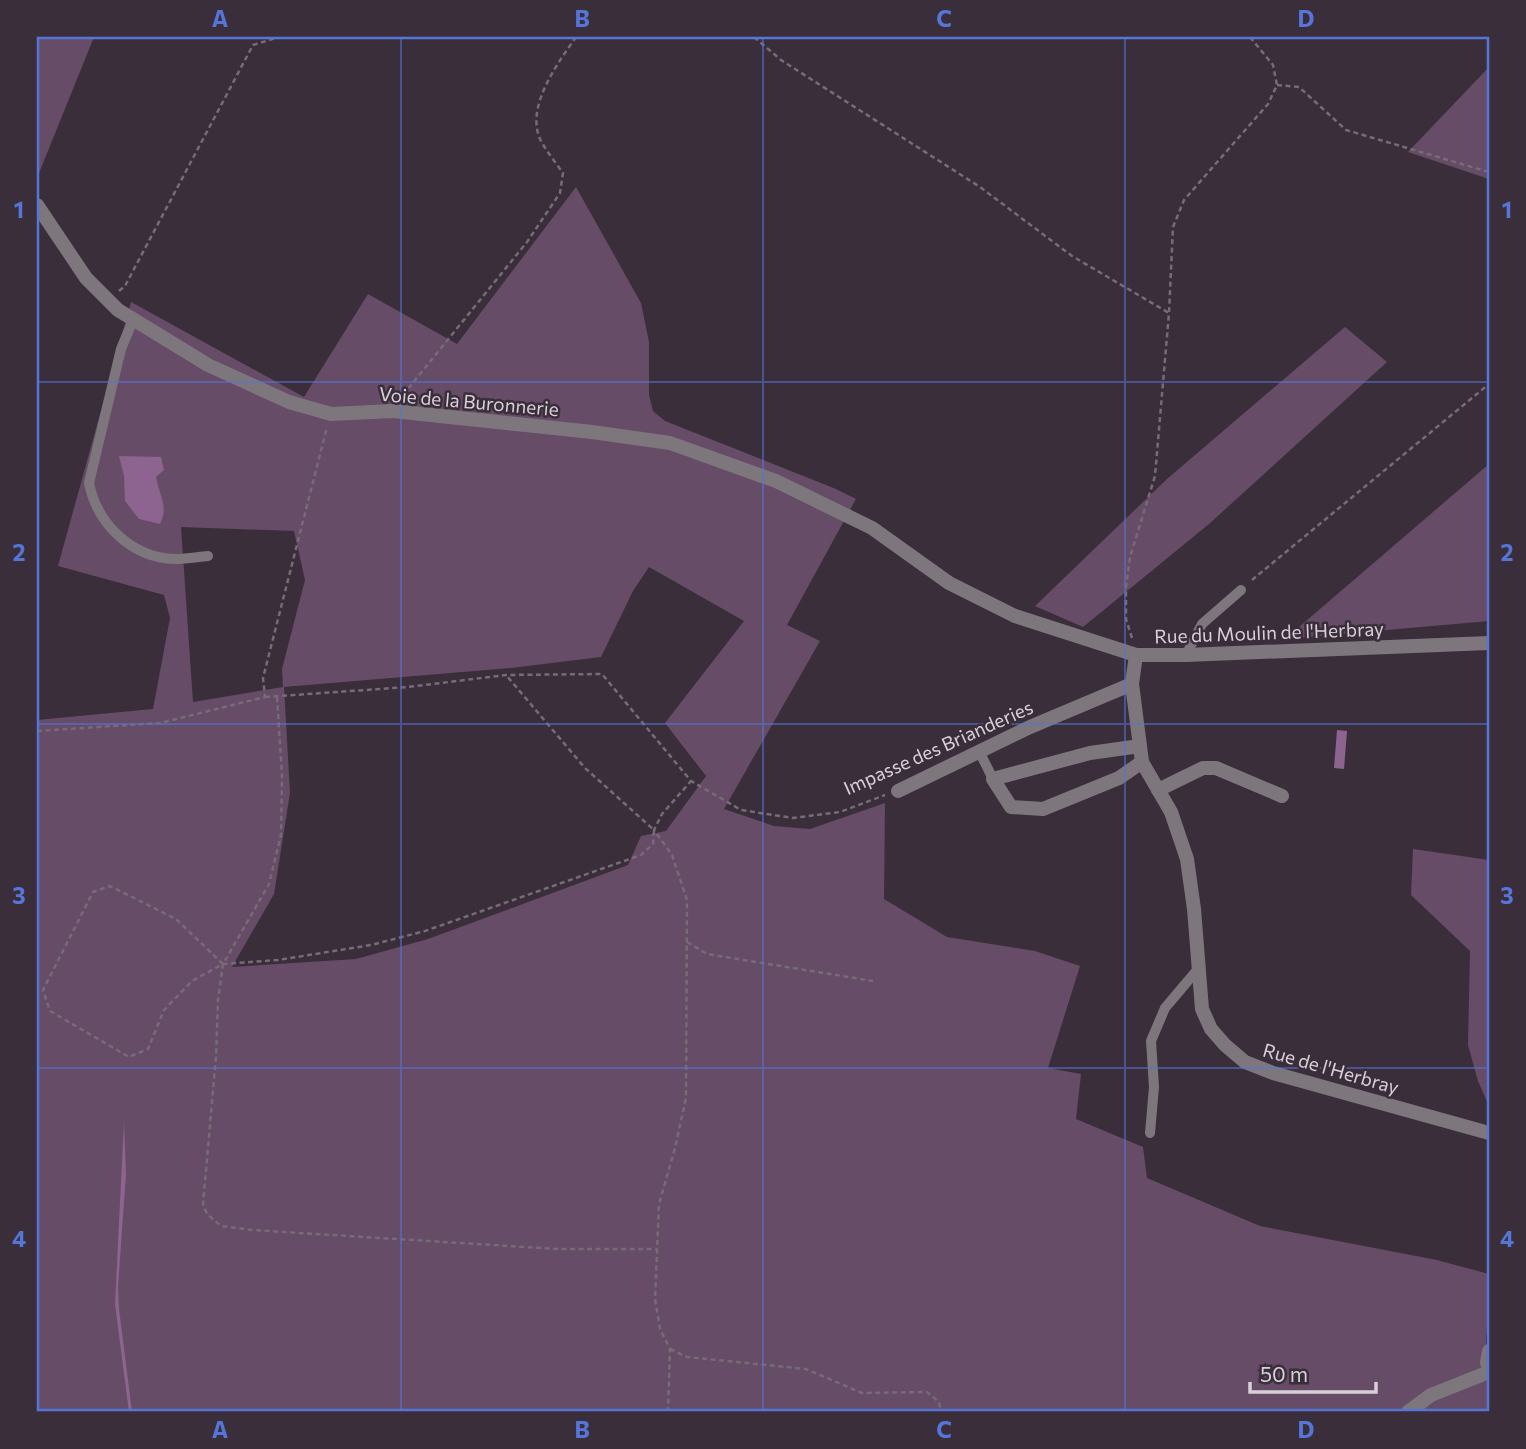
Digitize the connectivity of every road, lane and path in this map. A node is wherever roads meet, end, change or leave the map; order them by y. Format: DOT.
graph roads {
  1 [pos="279,37"];
  2 [pos="576,37"];
  3 [pos="754,37"];
  4 [pos="1250,37"];
  5 [pos="1277,85"];
  6 [pos="1489,172"];
  7 [pos="37,205"];
  8 [pos="108,301"];
  9 [pos="1169,313"];
  10 [pos="133,320"];
  11 [pos="1489,384"];
  12 [pos="393,411"];
  13 [pos="331,414"];
  14 [pos="872,528"];
  15 [pos="208,556"];
  16 [pos="1241,590"];
  17 [pos="1489,643"];
  18 [pos="1136,655"];
  19 [pos="1186,655"];
  20 [pos="506,675"];
  21 [pos="1132,684"];
  22 [pos="277,696"];
  23 [pos="265,697"];
  24 [pos="37,731"];
  25 [pos="1140,746"];
  26 [pos="979,751"];
  27 [pos="1142,762"];
  28 [pos="993,779"];
  29 [pos="691,781"];
  30 [pos="1158,790"];
  31 [pos="898,791"];
  32 [pos="1282,796"];
  33 [pos="653,830"];
  34 [pos="687,942"];
  35 [pos="223,964"];
  36 [pos="1198,969"];
  37 [pos="873,981"];
  38 [pos="1150,1133"];
  39 [pos="1489,1133"];
  40 [pos="657,1249"];
  41 [pos="670,1349"];
  42 [pos="1489,1351"];
  43 [pos="1489,1371"];
  44 [pos="668,1412"];
  45 [pos="941,1412"];
  46 [pos="1408,1412"];
  1 -- 8 [label="path"];
  2 -- 12 [label="path"];
  3 -- 9 [label="path"];
  4 -- 5 [label="path"];
  5 -- 6 [label="path"];
  5 -- 9 [label="path"];
  7 -- 8 [label="street, Voie de la Buronnerie"];
  8 -- 10 [label="street, Voie de la Buronnerie"];
  9 -- 18 [label="path"];
  10 -- 13 [label="street, Voie de la Buronnerie"];
  10 -- 15 [label="lane"];
  11 -- 16 [label="path"];
  12 -- 13 [label="street, Voie de la Buronnerie"];
  12 -- 14 [label="street, Voie de la Buronnerie"];
  13 -- 23 [label="path"];
  14 -- 18 [label="street, Rue du Moulin de l'Herbray"];
  16 -- 19 [label="lane"];
  17 -- 19 [label="street, Rue du Moulin de l'Herbray"];
  18 -- 19 [label="street, Rue du Moulin de l'Herbray"];
  18 -- 21 [label="street, Rue de l'Herbray"];
  20 -- 22 [label="path"];
  20 -- 29 [label="path, Impasse des Brianderies"];
  20 -- 33 [label="path"];
  21 -- 25 [label="street, Rue de l'Herbray"];
  21 -- 26 [label="street, Impasse des Brianderies"];
  22 -- 23 [label="path"];
  22 -- 35 [label="path"];
  23 -- 24 [label="path"];
  25 -- 27 [label="street, Rue de l'Herbray"];
  25 -- 28 [label="street"];
  26 -- 28 [label="lane"];
  26 -- 31 [label="street, Impasse des Brianderies"];
  27 -- 28 [label="street"];
  27 -- 30 [label="street, Rue de l'Herbray"];
  29 -- 31 [label="path, Impasse des Brianderies"];
  29 -- 33 [label="path"];
  30 -- 32 [label="street"];
  30 -- 36 [label="street, Rue de l'Herbray"];
  33 -- 34 [label="path"];
  33 -- 35 [label="path"];
  34 -- 37 [label="path"];
  34 -- 40 [label="path"];
  35 -- 35 [label="path"];
  35 -- 40 [label="path"];
  36 -- 38 [label="lane"];
  36 -- 39 [label="street, Rue de l'Herbray"];
  40 -- 41 [label="path"];
  41 -- 44 [label="path"];
  41 -- 45 [label="path"];
  42 -- 43 [label="street"];
  43 -- 46 [label="street"];
}
